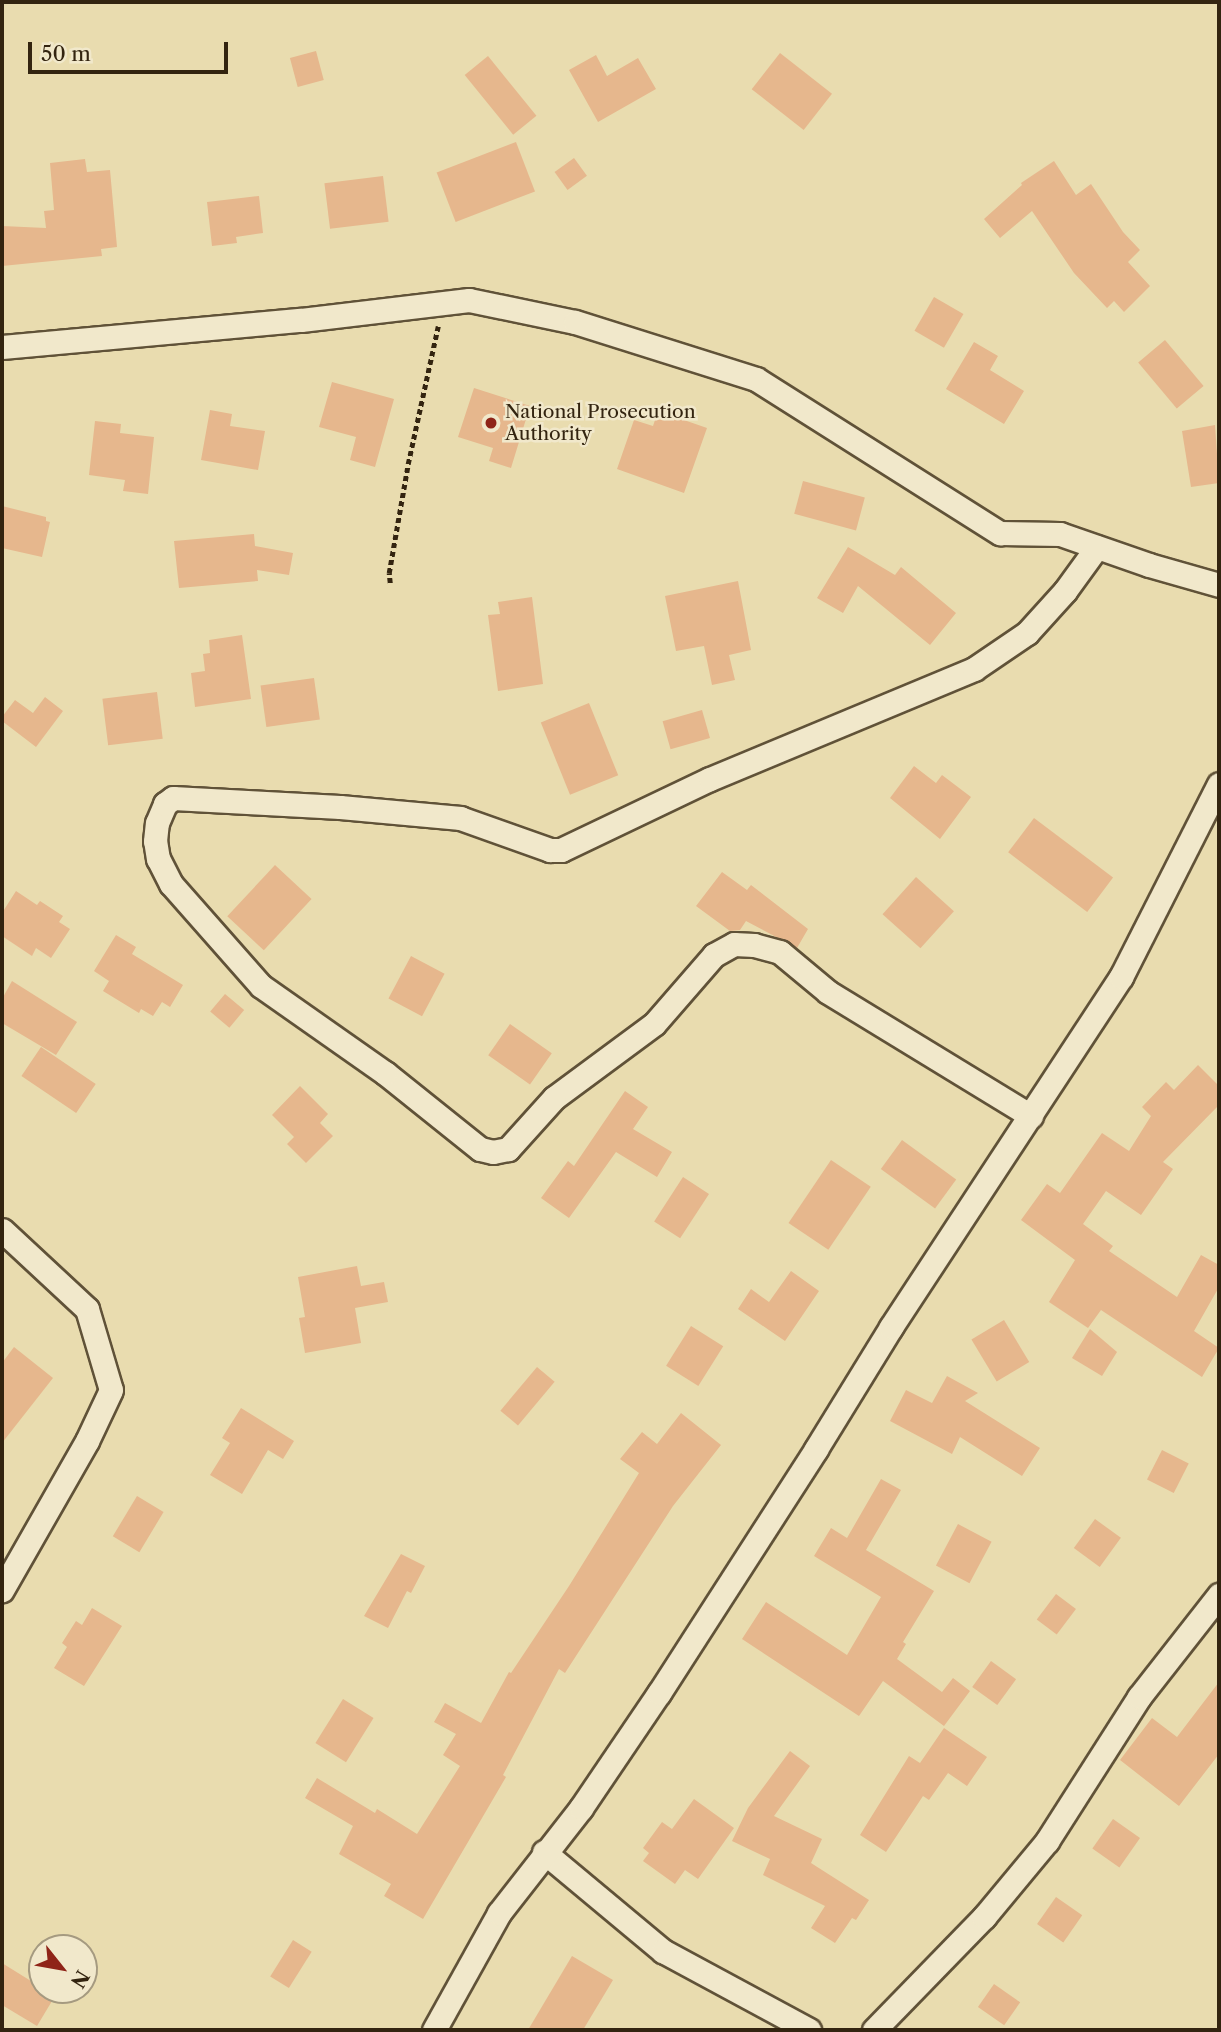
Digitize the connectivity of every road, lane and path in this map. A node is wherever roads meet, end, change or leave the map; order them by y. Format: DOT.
graph roads {
  1 [pos="440,304"];
  2 [pos="2,347"];
  3 [pos="1097,547"];
  4 [pos="390,583"];
  5 [pos="1219,585"];
  6 [pos="1219,784"];
  7 [pos="1031,1116"];
  8 [pos="2,1230"];
  9 [pos="2,1590"];
  10 [pos="1219,1595"];
  11 [pos="544,1852"];
  12 [pos="434,2030"];
  13 [pos="809,2030"];
  14 [pos="874,2030"];
  1 -- 2 [label="street"];
  1 -- 3 [label="street"];
  1 -- 4 [label="path"];
  3 -- 5 [label="street"];
  3 -- 7 [label="street"];
  6 -- 7 [label="street"];
  7 -- 11 [label="street"];
  8 -- 9 [label="street"];
  10 -- 14 [label="street"];
  11 -- 12 [label="street"];
  11 -- 13 [label="street"];
}
